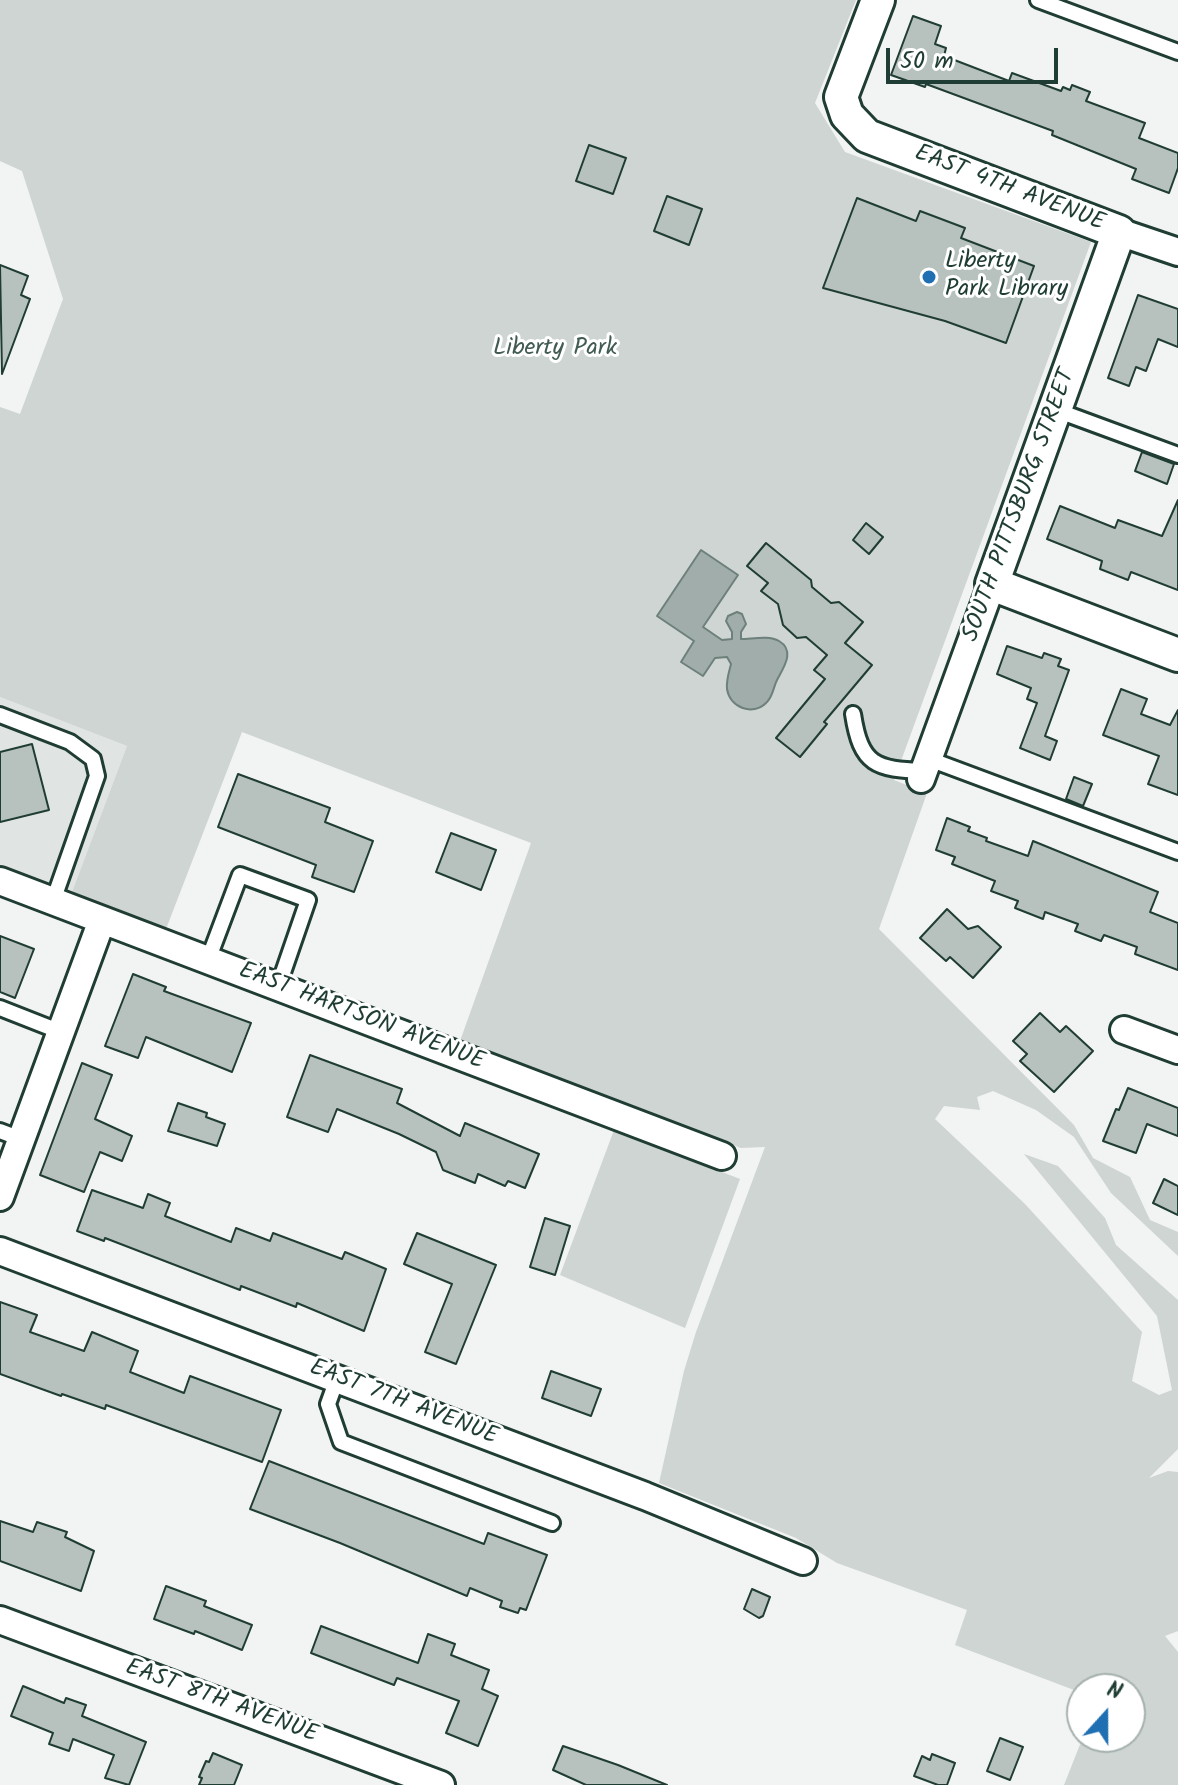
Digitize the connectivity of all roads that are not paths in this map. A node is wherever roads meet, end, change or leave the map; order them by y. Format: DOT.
graph roads {
  1 [pos="878,0"];
  2 [pos="1038,0"];
  3 [pos="1178,52"];
  4 [pos="1119,232"];
  5 [pos="1178,252"];
  6 [pos="1056,410"];
  7 [pos="1178,455"];
  8 [pos="992,584"];
  9 [pos="1178,655"];
  10 [pos="853,714"];
  11 [pos="0,715"];
  12 [pos="925,770"];
  13 [pos="1178,852"];
  14 [pos="0,881"];
  15 [pos="53,901"];
  16 [pos="102,920"];
  17 [pos="208,960"];
  18 [pos="278,987"];
  19 [pos="0,1008"];
  20 [pos="1124,1030"];
  21 [pos="61,1032"];
  22 [pos="1178,1050"];
  23 [pos="11,1135"];
  24 [pos="722,1156"];
  25 [pos="0,1197"];
  26 [pos="0,1251"];
  27 [pos="337,1379"];
  28 [pos="552,1523"];
  29 [pos="803,1561"];
  30 [pos="0,1620"];
  31 [pos="441,1785"];
  1 -- 4 [label="street, EAST 4TH AVENUE"];
  2 -- 3 [label="lane"];
  4 -- 5 [label="street, EAST 4TH AVENUE"];
  4 -- 6 [label="street, SOUTH PITTSBURG STREET"];
  6 -- 7 [label="lane"];
  6 -- 8 [label="street, SOUTH PITTSBURG STREET"];
  8 -- 9 [label="street"];
  8 -- 12 [label="street, SOUTH PITTSBURG STREET"];
  10 -- 12 [label="lane"];
  11 -- 15 [label="lane"];
  12 -- 13 [label="lane"];
  14 -- 15 [label="street, EAST HARTSON AVENUE"];
  15 -- 16 [label="street, EAST HARTSON AVENUE"];
  16 -- 17 [label="street, EAST HARTSON AVENUE"];
  16 -- 21 [label="street"];
  17 -- 18 [label="street, EAST HARTSON AVENUE"];
  17 -- 18 [label="lane"];
  18 -- 24 [label="street, EAST HARTSON AVENUE"];
  19 -- 21 [label="lane"];
  20 -- 22 [label="street"];
  21 -- 23 [label="street"];
  23 -- 25 [label="street"];
  26 -- 27 [label="street, EAST 7TH AVENUE"];
  27 -- 28 [label="lane"];
  27 -- 29 [label="street, EAST 7TH AVENUE"];
  30 -- 31 [label="street, EAST 8TH AVENUE"];
}
